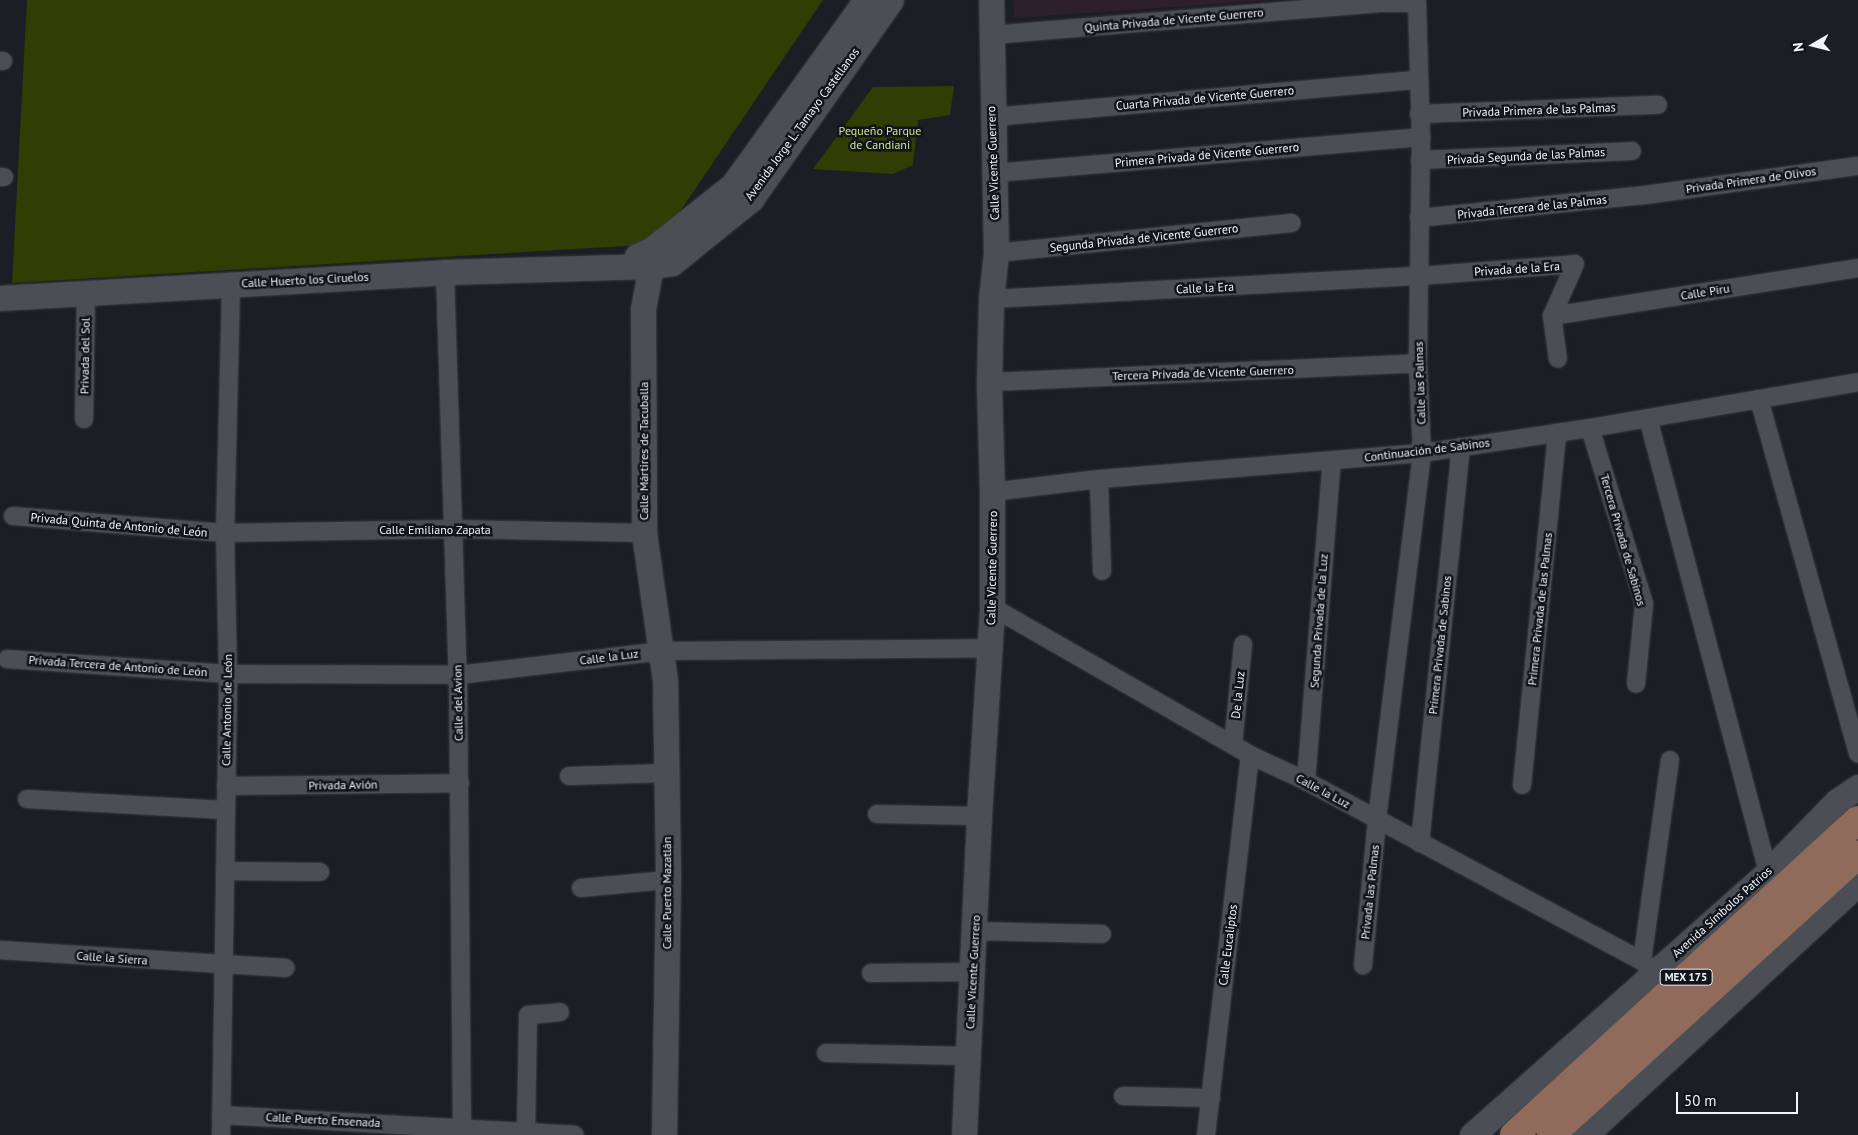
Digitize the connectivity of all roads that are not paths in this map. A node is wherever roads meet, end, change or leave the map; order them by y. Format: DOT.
graph roads {
  1 [pos="866,0"];
  2 [pos="891,0"];
  3 [pos="990,0"];
  4 [pos="1417,3"];
  5 [pos="1257,7"];
  6 [pos="991,34"];
  7 [pos="849,41"];
  8 [pos="1418,80"];
  9 [pos="1658,105"];
  10 [pos="1420,114"];
  11 [pos="992,117"];
  12 [pos="1421,137"];
  13 [pos="1632,151"];
  14 [pos="1420,160"];
  15 [pos="1858,166"];
  16 [pos="994,173"];
  17 [pos="1645,195"];
  18 [pos="1419,218"];
  19 [pos="1291,224"];
  20 [pos="996,253"];
  21 [pos="651,258"];
  22 [pos="1858,268"];
  23 [pos="444,272"];
  24 [pos="1420,276"];
  25 [pos="231,284"];
  26 [pos="86,293"];
  27 [pos="0,298"];
  28 [pos="991,299"];
  29 [pos="1552,316"];
  30 [pos="1558,359"];
  31 [pos="1418,364"];
  32 [pos="989,382"];
  33 [pos="1858,382"];
  34 [pos="1759,400"];
  35 [pos="1648,418"];
  36 [pos="84,419"];
  37 [pos="1590,428"];
  38 [pos="1557,433"];
  39 [pos="1461,447"];
  40 [pos="1422,453"];
  41 [pos="1332,460"];
  42 [pos="1099,479"];
  43 [pos="992,492"];
  44 [pos="13,516"];
  45 [pos="454,529"];
  46 [pos="225,533"];
  47 [pos="644,533"];
  48 [pos="1102,571"];
  49 [pos="992,608"];
  50 [pos="1243,644"];
  51 [pos="990,648"];
  52 [pos="661,651"];
  53 [pos="7,659"];
  54 [pos="228,674"];
  55 [pos="458,675"];
  56 [pos="1636,684"];
  57 [pos="1233,745"];
  58 [pos="1858,752"];
  59 [pos="1250,755"];
  60 [pos="1670,760"];
  61 [pos="666,773"];
  62 [pos="569,776"];
  63 [pos="1306,781"];
  64 [pos="460,783"];
  65 [pos="1522,785"];
  66 [pos="226,786"];
  67 [pos="1858,787"];
  68 [pos="27,799"];
  69 [pos="225,810"];
  70 [pos="877,814"];
  71 [pos="979,816"];
  72 [pos="1377,820"];
  73 [pos="1858,820"];
  74 [pos="1420,843"];
  75 [pos="1857,864"];
  76 [pos="225,871"];
  77 [pos="320,872"];
  78 [pos="1768,872"];
  79 [pos="668,880"];
  80 [pos="580,888"];
  81 [pos="975,931"];
  82 [pos="1102,934"];
  83 [pos="0,950"];
  84 [pos="225,965"];
  85 [pos="1363,965"];
  86 [pos="1649,967"];
  87 [pos="285,968"];
  88 [pos="973,972"];
  89 [pos="871,973"];
  90 [pos="560,1012"];
  91 [pos="826,1053"];
  92 [pos="969,1056"];
  93 [pos="1123,1096"];
  94 [pos="1210,1098"];
  95 [pos="221,1114"];
  96 [pos="462,1131"];
  97 [pos="526,1132"];
  98 [pos="221,1135"];
  99 [pos="574,1135"];
  100 [pos="664,1135"];
  101 [pos="964,1135"];
  102 [pos="1206,1135"];
  103 [pos="1472,1135"];
  104 [pos="1514,1135"];
  105 [pos="1551,1135"];
  106 [pos="1585,1135"];
  1 -- 7 [label="street, Avenida Jorge L. Tamayo Castellanos"];
  2 -- 7 [label="street, Avenida Jorge L. Tamayo Castellanos"];
  3 -- 6 [label="street, Calle Vicente Guerrero"];
  4 -- 5 [label="street, Quinta Privada de Vicente Guerrero"];
  4 -- 8 [label="street, Calle las Palmas"];
  5 -- 6 [label="street, Quinta Privada de Vicente Guerrero"];
  6 -- 11 [label="street, Calle Vicente Guerrero"];
  7 -- 21 [label="street, Avenida Jorge L. Tamayo Castellanos"];
  8 -- 10 [label="street, Calle las Palmas"];
  8 -- 11 [label="street, Cuarta Privada de Vicente Guerrero"];
  9 -- 10 [label="street, Privada Primera de las Palmas"];
  10 -- 12 [label="street, Calle las Palmas"];
  11 -- 16 [label="street, Calle Vicente Guerrero"];
  12 -- 14 [label="street, Calle las Palmas"];
  12 -- 16 [label="street, Primera Privada de Vicente Guerrero"];
  13 -- 14 [label="street, Privada Segunda de las Palmas"];
  14 -- 18 [label="street, Calle las Palmas"];
  15 -- 17 [label="street, Privada Primera de Olivos"];
  16 -- 20 [label="street, Calle Vicente Guerrero"];
  17 -- 18 [label="street, Privada Tercera de las Palmas"];
  18 -- 24 [label="street, Calle las Palmas"];
  19 -- 20 [label="street, Segunda Privada de Vicente Guerrero"];
  20 -- 28 [label="street, Calle Vicente Guerrero"];
  21 -- 23 [label="street, Calle Huerto los Ciruelos"];
  21 -- 47 [label="street, Calle Mártires de Tacuballa"];
  22 -- 29 [label="street, Calle Piru"];
  23 -- 25 [label="street, Calle Huerto los Ciruelos"];
  23 -- 45 [label="street, Calle del Avion"];
  24 -- 28 [label="street, Calle la Era"];
  24 -- 29 [label="street, Privada de la Era"];
  24 -- 31 [label="street, Calle las Palmas"];
  25 -- 26 [label="street, Calle Huerto los Ciruelos"];
  25 -- 46 [label="street, Calle Antonio de León"];
  26 -- 27 [label="street, Calle Huerto los Ciruelos"];
  26 -- 36 [label="street, Privada del Sol"];
  28 -- 32 [label="street, Calle Vicente Guerrero"];
  29 -- 30 [label="street"];
  31 -- 32 [label="street, Tercera Privada de Vicente Guerrero"];
  31 -- 40 [label="street, Calle las Palmas"];
  32 -- 43 [label="street, Calle Vicente Guerrero"];
  33 -- 34 [label="street, Continuación de Sabinos"];
  34 -- 35 [label="street, Continuación de Sabinos"];
  34 -- 58 [label="street"];
  35 -- 37 [label="street, Continuación de Sabinos"];
  35 -- 78 [label="street"];
  37 -- 38 [label="street, Continuación de Sabinos"];
  37 -- 56 [label="street, Tercera Privada de Sabinos"];
  38 -- 39 [label="street, Continuación de Sabinos"];
  38 -- 65 [label="street, Primera Privada de las Palmas"];
  39 -- 40 [label="street, Continuación de Sabinos"];
  39 -- 74 [label="street, Primera Privada de Sabinos"];
  40 -- 41 [label="street, Continuación de Sabinos"];
  40 -- 72 [label="street, Calle las Palmas"];
  41 -- 42 [label="street, Continuación de Sabinos"];
  41 -- 63 [label="street, Segunda Privada de la Luz"];
  42 -- 43 [label="street, Continuación de Sabinos"];
  42 -- 48 [label="street"];
  43 -- 49 [label="street, Calle Vicente Guerrero"];
  44 -- 46 [label="street, Privada Quinta de Antonio de León"];
  45 -- 46 [label="street, Calle Emiliano Zapata"];
  45 -- 47 [label="street, Calle Emiliano Zapata"];
  45 -- 55 [label="street, Calle del Avion"];
  46 -- 54 [label="street, Calle Antonio de León"];
  47 -- 52 [label="street, Calle Mártires de Tacuballa"];
  49 -- 51 [label="street, Calle Vicente Guerrero"];
  49 -- 57 [label="street, Calle la Luz"];
  50 -- 57 [label="street, De la Luz"];
  51 -- 52 [label="street, Calle la Luz"];
  51 -- 71 [label="street, Calle Vicente Guerrero"];
  52 -- 55 [label="street, Calle la Luz"];
  52 -- 61 [label="street, Calle Puerto Mazatlán"];
  53 -- 54 [label="street, Privada Tercera de Antonio de León"];
  54 -- 55 [label="street, Calle la Luz"];
  54 -- 66 [label="street, Calle Antonio de León"];
  55 -- 64 [label="street, Calle del Avion"];
  57 -- 59 [label="street, Calle la Luz"];
  59 -- 63 [label="street, Calle la Luz"];
  59 -- 94 [label="street, Calle Eucaliptos"];
  60 -- 86 [label="street"];
  61 -- 62 [label="street"];
  61 -- 79 [label="street, Calle Puerto Mazatlán"];
  63 -- 72 [label="street, Calle la Luz"];
  64 -- 66 [label="street, Privada Avión"];
  64 -- 96 [label="street, Calle del Avion"];
  66 -- 69 [label="street, Calle Antonio de León"];
  67 -- 78 [label="street, Avenida Símbolos Patrios"];
  68 -- 69 [label="street"];
  69 -- 76 [label="street, Calle Antonio de León"];
  70 -- 71 [label="street"];
  71 -- 81 [label="street, Calle Vicente Guerrero"];
  72 -- 74 [label="street, Calle la Luz"];
  72 -- 85 [label="street, Privada las Palmas"];
  73 -- 104 [label="main road, Avenida Símbolos Patrios / MEX 175"];
  74 -- 86 [label="street, Calle la Luz"];
  75 -- 105 [label="main road, MEX 175"];
  75 -- 106 [label="street"];
  76 -- 77 [label="street"];
  76 -- 84 [label="street, Calle Antonio de León"];
  78 -- 86 [label="street, Avenida Símbolos Patrios"];
  79 -- 80 [label="street"];
  79 -- 100 [label="street, Calle Puerto Mazatlán"];
  81 -- 82 [label="street"];
  81 -- 88 [label="street, Calle Vicente Guerrero"];
  83 -- 84 [label="street, Calle la Sierra"];
  84 -- 87 [label="street, Calle la Sierra"];
  84 -- 95 [label="street, Calle Antonio de León"];
  86 -- 103 [label="street, Avenida Símbolos Patrios"];
  88 -- 89 [label="street"];
  88 -- 92 [label="street, Calle Vicente Guerrero"];
  90 -- 97 [label="street"];
  91 -- 92 [label="street"];
  92 -- 101 [label="street, Calle Vicente Guerrero"];
  93 -- 94 [label="street"];
  94 -- 102 [label="street, Calle Eucaliptos"];
  95 -- 96 [label="street, Calle Puerto Ensenada"];
  95 -- 98 [label="street, Calle Antonio de León"];
  96 -- 97 [label="street, Calle Puerto Ensenada"];
  97 -- 99 [label="street, Calle Puerto Ensenada"];
}
